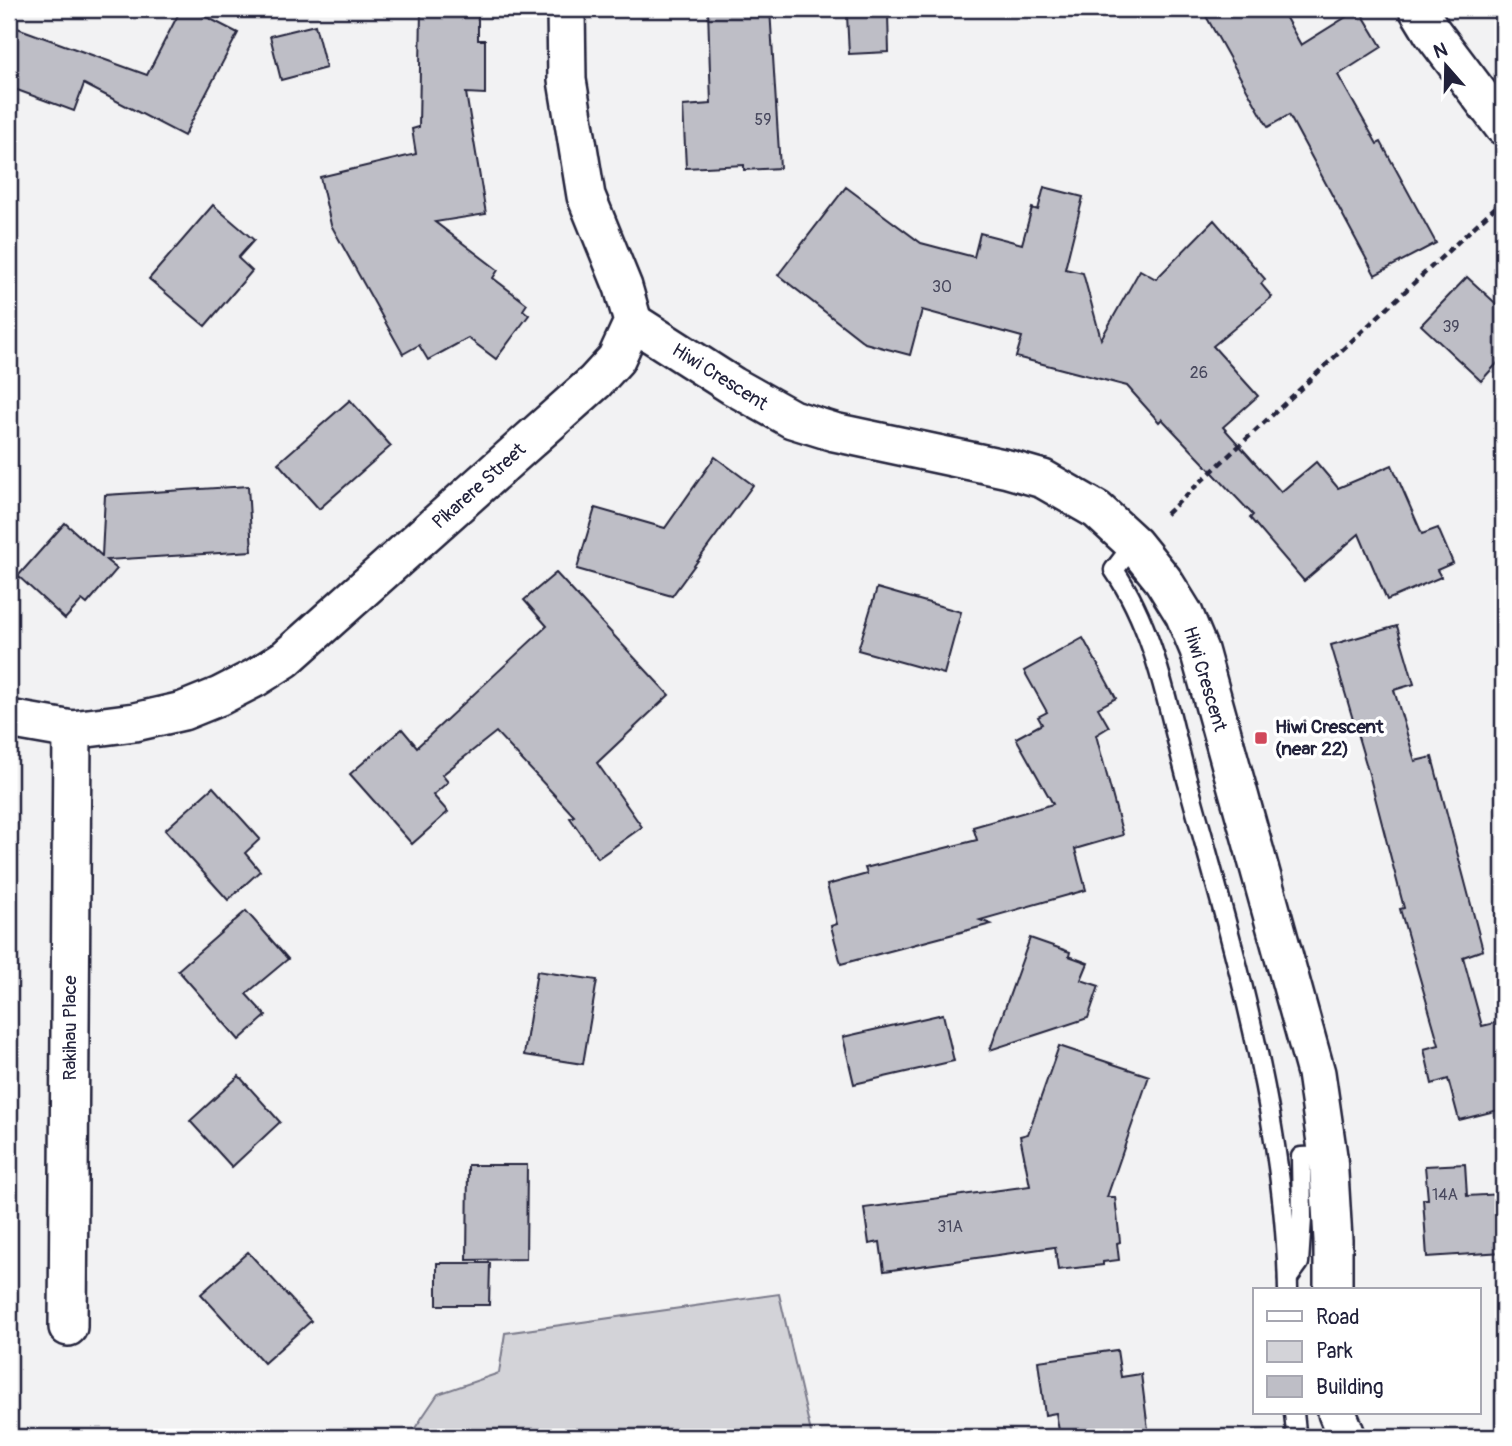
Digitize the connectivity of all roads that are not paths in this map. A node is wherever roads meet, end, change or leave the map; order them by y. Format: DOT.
graph roads {
  1 [pos="565,9"];
  2 [pos="1418,9"];
  3 [pos="1503,126"];
  4 [pos="633,322"];
  5 [pos="1134,544"];
  6 [pos="9,719"];
  7 [pos="72,730"];
  8 [pos="1328,1156"];
  9 [pos="1288,1284"];
  10 [pos="1333,1288"];
  11 [pos="68,1327"];
  12 [pos="1294,1414"];
  13 [pos="1337,1414"];
  14 [pos="1300,1437"];
  15 [pos="1347,1437"];
  1 -- 4 [label="street"];
  2 -- 3 [label="street"];
  4 -- 5 [label="street, Hiwi Crescent"];
  4 -- 7 [label="street, Pikarere Street"];
  5 -- 8 [label="street, Hiwi Crescent"];
  5 -- 9 [label="lane"];
  6 -- 7 [label="street, Pikarere Street"];
  7 -- 11 [label="street, Rakihau Place"];
  8 -- 9 [label="lane"];
  8 -- 10 [label="street, Hiwi Crescent"];
  12 -- 14 [label="lane"];
  13 -- 15 [label="street"];
}
